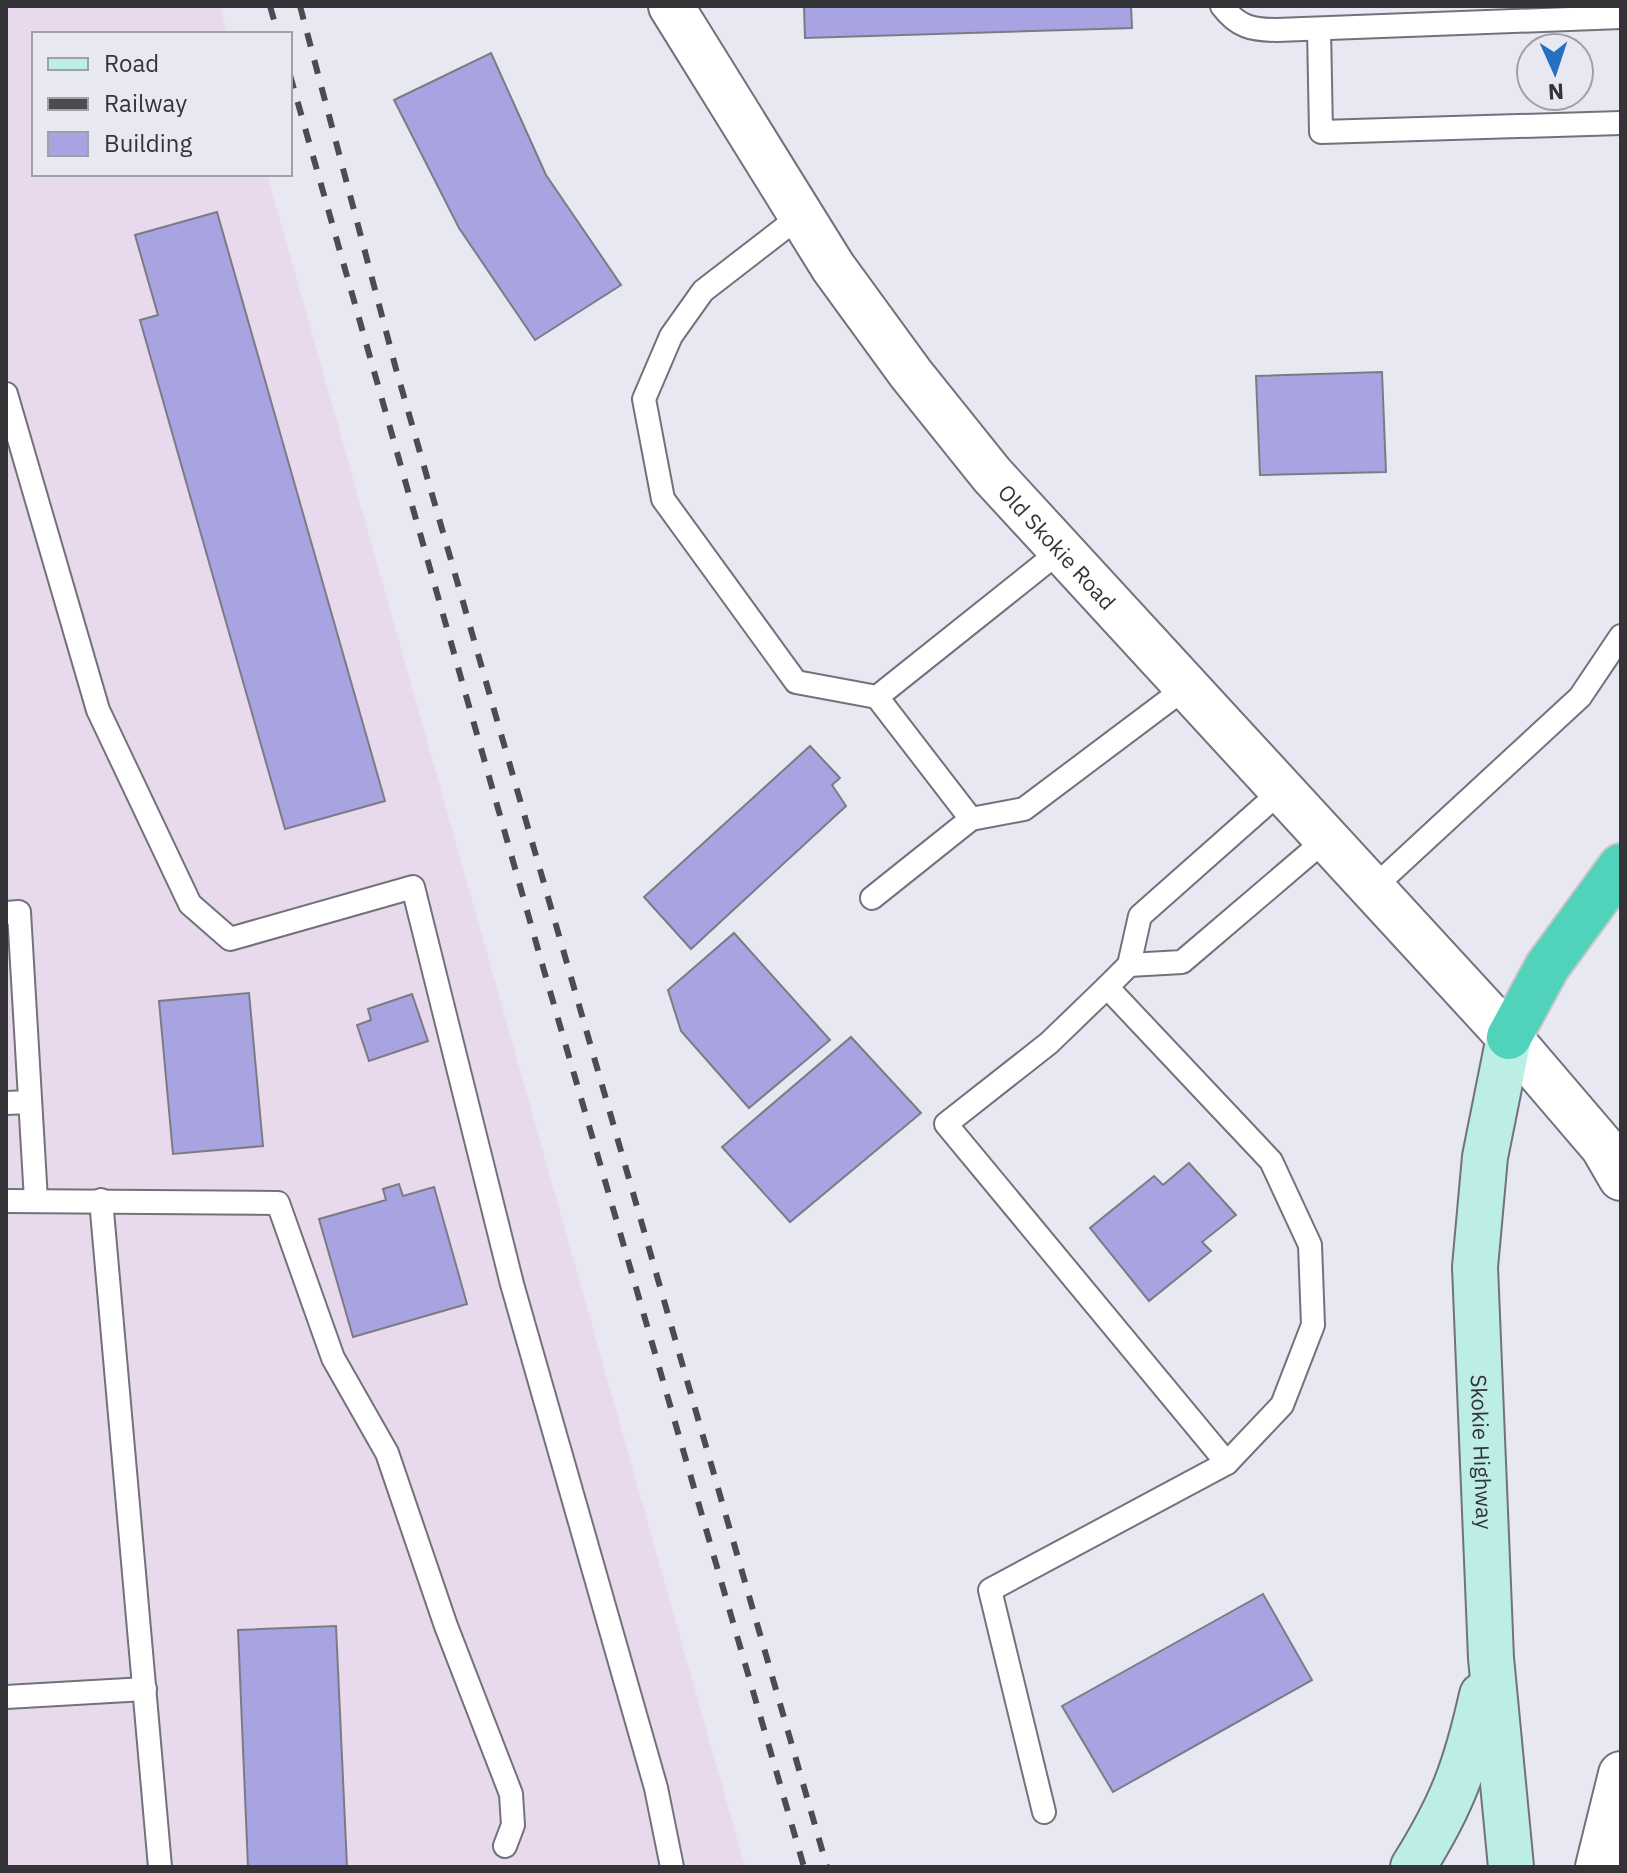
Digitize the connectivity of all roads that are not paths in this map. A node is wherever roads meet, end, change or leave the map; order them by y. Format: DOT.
graph roads {
  1 [pos="671,6"];
  2 [pos="1222,6"];
  3 [pos="1621,17"];
  4 [pos="1319,29"];
  5 [pos="1621,123"];
  6 [pos="800,216"];
  7 [pos="6,394"];
  8 [pos="1060,551"];
  9 [pos="1621,636"];
  10 [pos="1185,688"];
  11 [pos="877,697"];
  12 [pos="1280,792"];
  13 [pos="971,819"];
  14 [pos="1325,840"];
  15 [pos="1621,866"];
  16 [pos="1371,890"];
  17 [pos="872,898"];
  18 [pos="6,913"];
  19 [pos="1129,965"];
  20 [pos="1107,987"];
  21 [pos="1509,1037"];
  22 [pos="30,1102"];
  23 [pos="6,1103"];
  24 [pos="1621,1178"];
  25 [pos="36,1200"];
  26 [pos="101,1200"];
  27 [pos="6,1201"];
  28 [pos="1227,1463"];
  29 [pos="1491,1658"];
  30 [pos="145,1689"];
  31 [pos="6,1697"];
  32 [pos="1621,1774"];
  33 [pos="1044,1812"];
  34 [pos="505,1846"];
  35 [pos="160,1867"];
  36 [pos="672,1867"];
  37 [pos="1413,1867"];
  38 [pos="1511,1867"];
  39 [pos="1598,1867"];
  1 -- 6 [label="street, Old Skokie Road"];
  2 -- 4 [label="lane"];
  3 -- 4 [label="lane"];
  4 -- 5 [label="lane"];
  6 -- 8 [label="street, Old Skokie Road"];
  6 -- 11 [label="lane"];
  7 -- 36 [label="lane"];
  8 -- 10 [label="street, Old Skokie Road"];
  8 -- 11 [label="lane"];
  9 -- 16 [label="lane"];
  10 -- 12 [label="street, Old Skokie Road"];
  10 -- 13 [label="lane"];
  11 -- 13 [label="lane"];
  12 -- 14 [label="street, Old Skokie Road"];
  12 -- 19 [label="lane"];
  13 -- 17 [label="lane"];
  14 -- 16 [label="street, Old Skokie Road"];
  14 -- 19 [label="lane"];
  15 -- 21 [label="highway"];
  16 -- 21 [label="street, Old Skokie Road"];
  18 -- 22 [label="lane"];
  19 -- 20 [label="lane"];
  20 -- 28 [label="lane"];
  20 -- 28 [label="lane"];
  21 -- 24 [label="street, Old Skokie Road"];
  21 -- 29 [label="main road, Skokie Highway"];
  22 -- 23 [label="lane"];
  22 -- 25 [label="lane"];
  25 -- 26 [label="lane"];
  25 -- 27 [label="lane"];
  26 -- 30 [label="lane"];
  26 -- 34 [label="lane"];
  28 -- 33 [label="lane"];
  29 -- 37 [label="main road"];
  29 -- 38 [label="main road, Skokie Highway"];
  30 -- 31 [label="lane"];
  30 -- 35 [label="lane"];
  32 -- 39 [label="street"];
}
